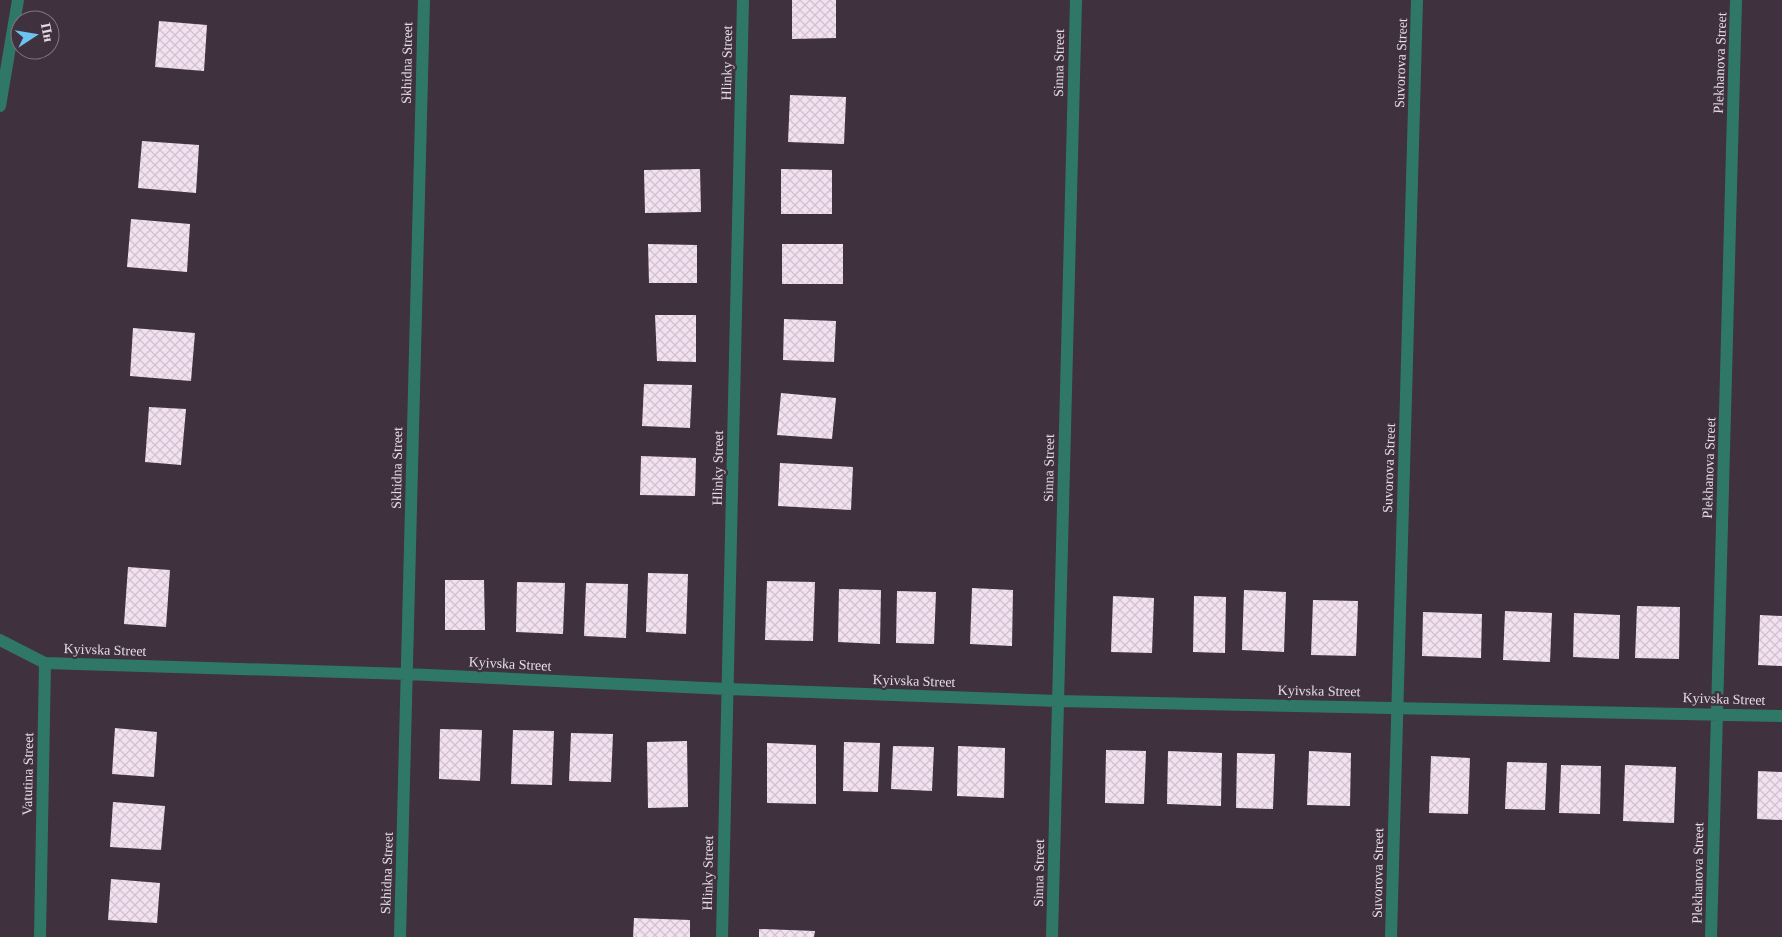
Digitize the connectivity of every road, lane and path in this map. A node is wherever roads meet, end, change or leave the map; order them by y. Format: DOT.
graph roads {
  1 [pos="18,0"];
  2 [pos="424,0"];
  3 [pos="743,0"];
  4 [pos="1076,0"];
  5 [pos="1417,0"];
  6 [pos="1736,0"];
  7 [pos="0,106"];
  8 [pos="0,640"];
  9 [pos="46,663"];
  10 [pos="407,674"];
  11 [pos="728,689"];
  12 [pos="1058,701"];
  13 [pos="1397,707"];
  14 [pos="1717,713"];
  15 [pos="1782,716"];
  16 [pos="40,937"];
  17 [pos="400,937"];
  18 [pos="722,937"];
  19 [pos="1052,937"];
  20 [pos="1391,937"];
  21 [pos="1712,937"];
  1 -- 7 [label="street"];
  2 -- 10 [label="street, Skhidna Street"];
  3 -- 11 [label="street, Hlinky Street"];
  4 -- 12 [label="street, Sinna Street"];
  5 -- 13 [label="street, Suvorova Street"];
  6 -- 14 [label="street, Plekhanova Street"];
  8 -- 9 [label="street"];
  9 -- 10 [label="street, Kyivska Street"];
  9 -- 16 [label="street, Vatutina Street"];
  10 -- 11 [label="street, Kyivska Street"];
  10 -- 17 [label="street, Skhidna Street"];
  11 -- 12 [label="street, Kyivska Street"];
  11 -- 18 [label="street, Hlinky Street"];
  12 -- 13 [label="street, Kyivska Street"];
  12 -- 19 [label="street, Sinna Street"];
  13 -- 14 [label="street, Kyivska Street"];
  13 -- 20 [label="street, Suvorova Street"];
  14 -- 15 [label="street, Kyivska Street"];
  14 -- 21 [label="street, Plekhanova Street"];
}
